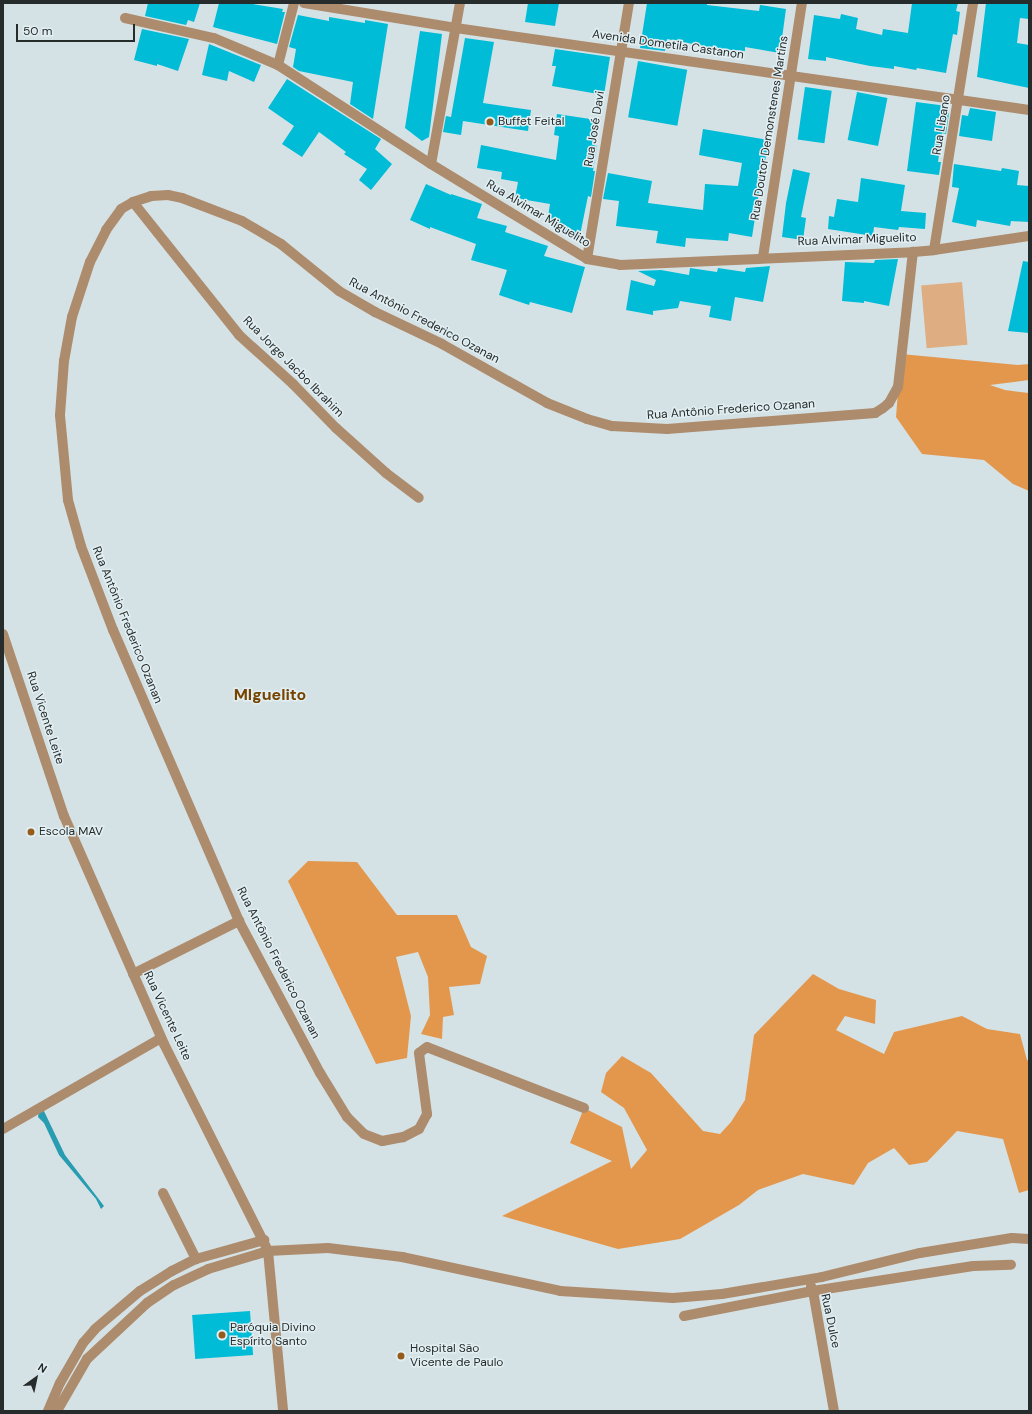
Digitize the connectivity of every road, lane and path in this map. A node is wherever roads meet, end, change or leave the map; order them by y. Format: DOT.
graph roads {
  1 [pos="294,3"];
  2 [pos="304,3"];
  3 [pos="460,3"];
  4 [pos="629,3"];
  5 [pos="802,3"];
  6 [pos="973,3"];
  7 [pos="124,18"];
  8 [pos="456,28"];
  9 [pos="621,52"];
  10 [pos="278,65"];
  11 [pos="790,75"];
  12 [pos="959,100"];
  13 [pos="1029,110"];
  14 [pos="430,164"];
  15 [pos="133,202"];
  16 [pos="1029,236"];
  17 [pos="934,250"];
  18 [pos="913,252"];
  19 [pos="763,257"];
  20 [pos="587,259"];
  21 [pos="419,498"];
  22 [pos="3,634"];
  23 [pos="239,921"];
  24 [pos="133,974"];
  25 [pos="161,1038"];
  26 [pos="584,1108"];
  27 [pos="3,1129"];
  28 [pos="163,1193"];
  29 [pos="1029,1239"];
  30 [pos="264,1240"];
  31 [pos="268,1251"];
  32 [pos="196,1259"];
  33 [pos="1011,1266"];
  34 [pos="807,1279"];
  35 [pos="813,1291"];
  36 [pos="684,1316"];
  37 [pos="48,1411"];
  38 [pos="57,1411"];
  39 [pos="283,1411"];
  40 [pos="834,1411"];
  1 -- 10 [label="street"];
  2 -- 8 [label="street, Avenida Dometila Castanon"];
  3 -- 8 [label="street"];
  4 -- 9 [label="street, Rua José Davi"];
  5 -- 11 [label="street, Rua Doutor Demonstenes Martins"];
  6 -- 12 [label="street, Rua Libano"];
  7 -- 10 [label="street, Rua Alvimar Miguelito"];
  8 -- 9 [label="street, Avenida Dometila Castanon"];
  8 -- 14 [label="street"];
  9 -- 11 [label="street, Avenida Dometila Castanon"];
  9 -- 20 [label="street, Rua José Davi"];
  10 -- 14 [label="street, Rua Alvimar Miguelito"];
  11 -- 12 [label="street, Avenida Dometila Castanon"];
  11 -- 19 [label="street, Rua Doutor Demonstenes Martins"];
  12 -- 13 [label="street, Avenida Dometila Castanon"];
  12 -- 17 [label="street, Rua Libano"];
  14 -- 20 [label="street, Rua Alvimar Miguelito"];
  15 -- 18 [label="street, Rua Antônio Frederico Ozanan"];
  15 -- 21 [label="street, Rua Jorge Jacbo Ibrahim"];
  15 -- 23 [label="street, Rua Antônio Frederico Ozanan"];
  16 -- 17 [label="street, Rua Alvimar Miguelito"];
  17 -- 18 [label="street, Rua Alvimar Miguelito"];
  18 -- 19 [label="street, Rua Alvimar Miguelito"];
  19 -- 20 [label="street, Rua Alvimar Miguelito"];
  22 -- 24 [label="street, Rua Vicente Leite"];
  23 -- 24 [label="street"];
  23 -- 26 [label="street, Rua Antônio Frederico Ozanan"];
  24 -- 25 [label="street, Rua Vicente Leite"];
  25 -- 27 [label="street"];
  25 -- 30 [label="street, Rua Vicente Leite"];
  28 -- 32 [label="street"];
  29 -- 34 [label="street"];
  30 -- 31 [label="street, Rua Vicente Leite"];
  30 -- 32 [label="street"];
  31 -- 34 [label="street"];
  31 -- 38 [label="street"];
  31 -- 39 [label="street, Rua Vicente Leite"];
  32 -- 37 [label="street"];
  33 -- 35 [label="street"];
  34 -- 35 [label="street"];
  35 -- 36 [label="street, Rua Dulce"];
  35 -- 40 [label="street, Rua Dulce"];
}
